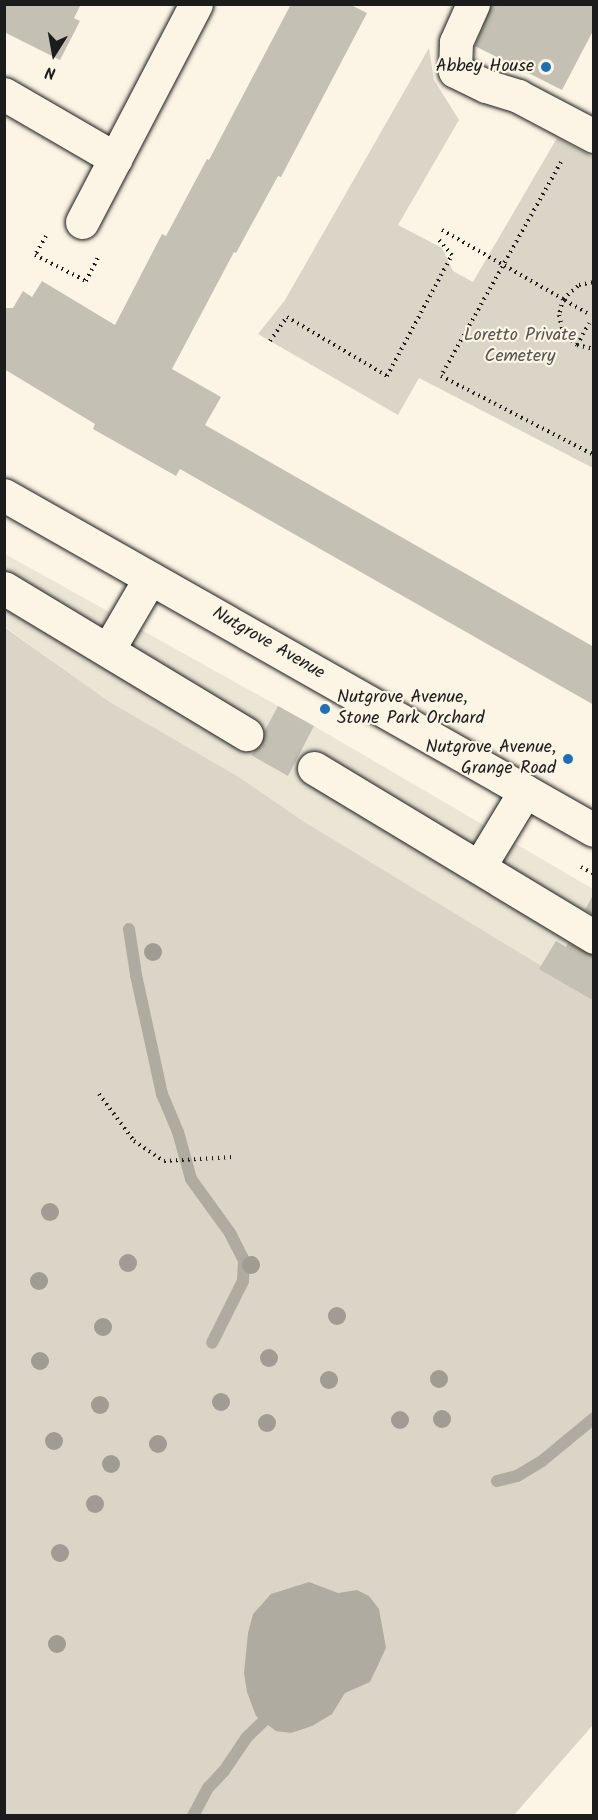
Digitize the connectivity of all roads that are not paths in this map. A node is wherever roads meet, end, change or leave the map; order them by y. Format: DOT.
graph roads {
  1 [pos="196,4"];
  2 [pos="472,4"];
  3 [pos="4,94"];
  4 [pos="594,136"];
  5 [pos="116,159"];
  6 [pos="82,222"];
  7 [pos="4,495"];
  8 [pos="150,578"];
  9 [pos="4,588"];
  10 [pos="108,651"];
  11 [pos="246,734"];
  12 [pos="314,768"];
  13 [pos="525,791"];
  14 [pos="594,830"];
  15 [pos="479,867"];
  16 [pos="594,937"];
  1 -- 5 [label="main road"];
  2 -- 4 [label="main road"];
  3 -- 5 [label="main road"];
  5 -- 6 [label="main road"];
  7 -- 8 [label="main road, Nutgrove Avenue"];
  8 -- 10 [label="main road"];
  8 -- 13 [label="main road, Nutgrove Avenue"];
  9 -- 10 [label="main road"];
  10 -- 11 [label="main road"];
  12 -- 15 [label="main road"];
  13 -- 14 [label="main road, Nutgrove Avenue"];
  13 -- 15 [label="main road"];
  15 -- 16 [label="main road"];
}
